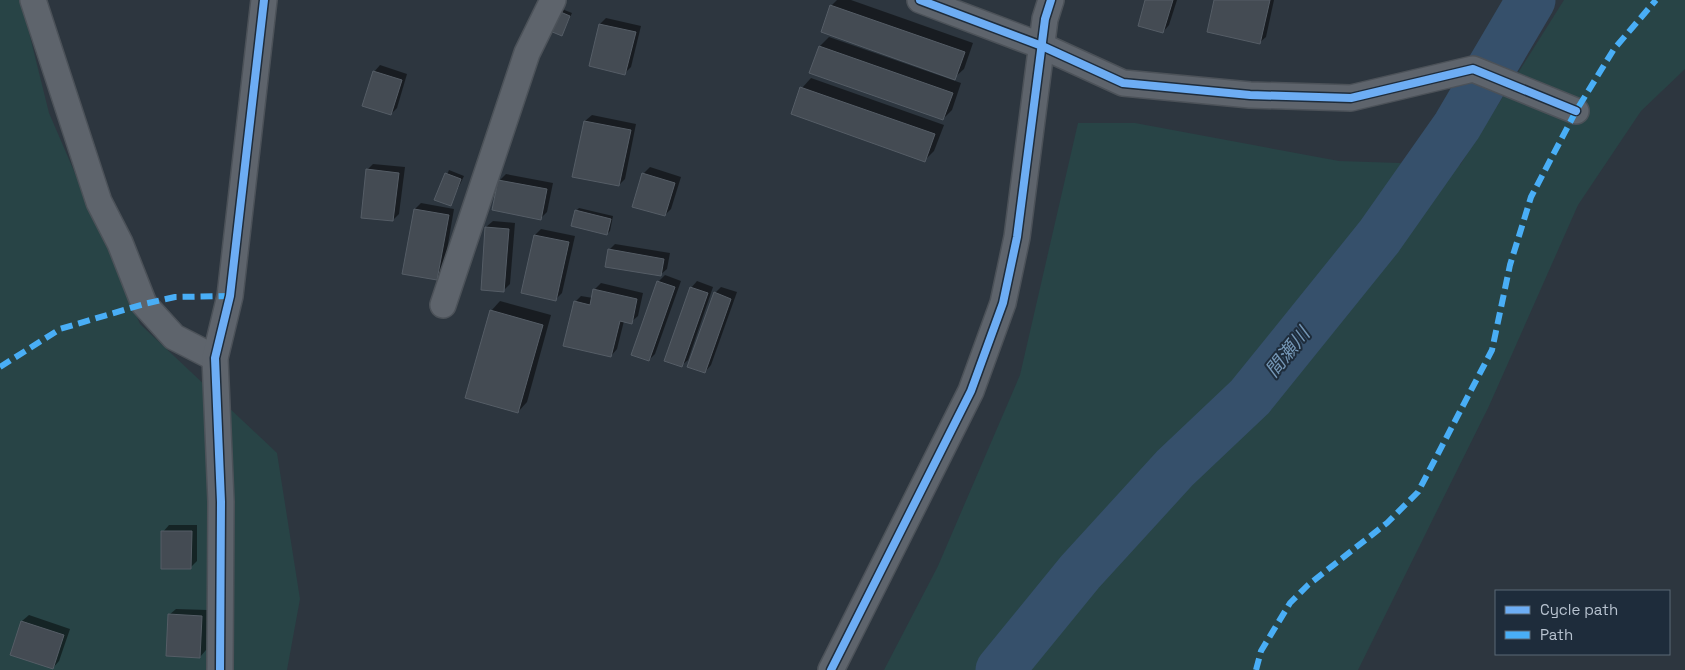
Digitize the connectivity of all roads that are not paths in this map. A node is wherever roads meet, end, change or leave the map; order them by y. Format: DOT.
graph roads {
  1 [pos="33,0"];
  2 [pos="264,0"];
  3 [pos="554,0"];
  4 [pos="920,0"];
  5 [pos="1051,0"];
  6 [pos="1042,46"];
  7 [pos="1565,106"];
  8 [pos="443,305"];
  9 [pos="215,358"];
  10 [pos="220,670"];
  11 [pos="831,670"];
  1 -- 9 [label="street"];
  2 -- 9 [label="street"];
  3 -- 8 [label="street"];
  4 -- 6 [label="street"];
  5 -- 6 [label="street"];
  6 -- 7 [label="street"];
  6 -- 11 [label="street"];
  9 -- 10 [label="street"];
}
